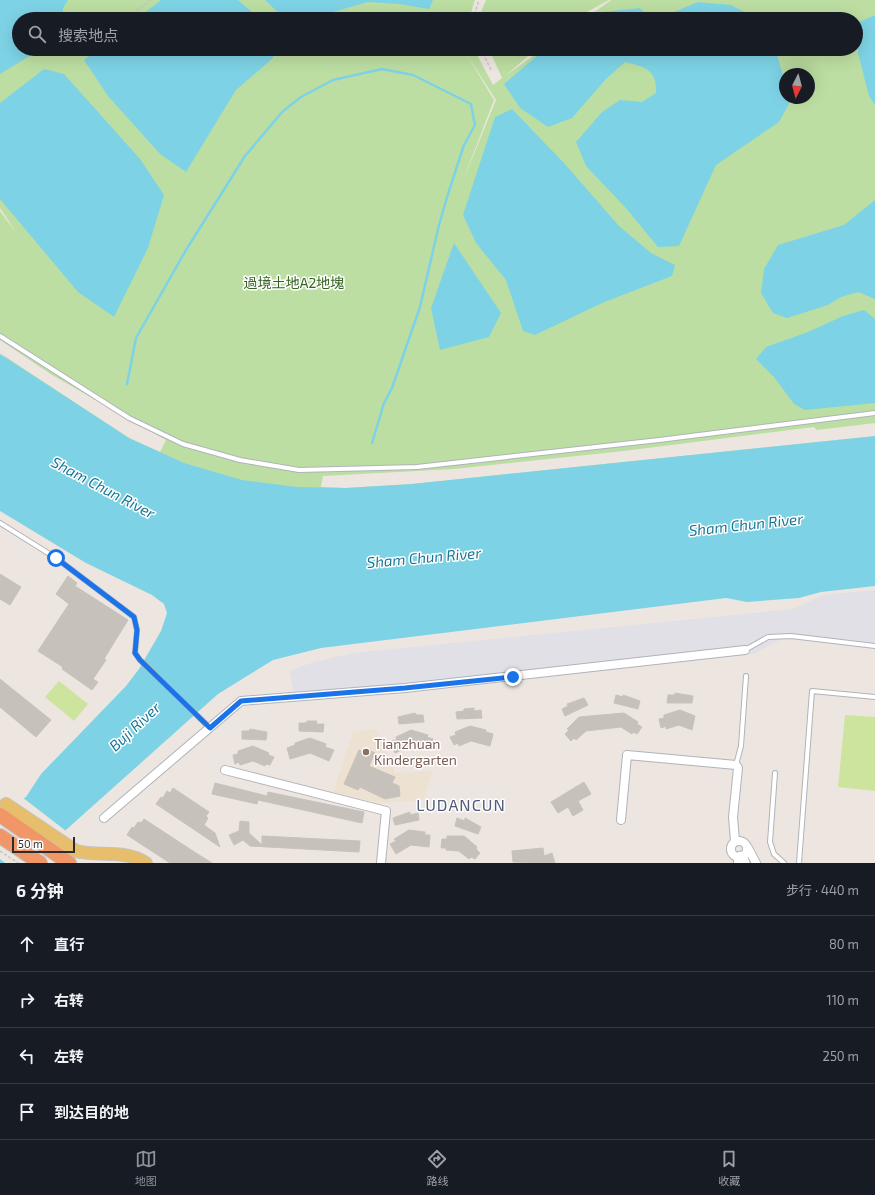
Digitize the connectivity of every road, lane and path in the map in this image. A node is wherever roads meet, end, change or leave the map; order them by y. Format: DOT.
graph roads {
  1 [pos="151,0"];
  2 [pos="480,0"];
  3 [pos="136,12"];
  4 [pos="476,12"];
  5 [pos="484,56"];
  6 [pos="491,70"];
  7 [pos="0,336"];
  8 [pos="875,413"];
  9 [pos="0,523"];
  10 [pos="875,646"];
  11 [pos="745,650"];
  12 [pos="746,676"];
  13 [pos="875,697"];
  14 [pos="210,728"];
  15 [pos="736,765"];
  16 [pos="225,770"];
  17 [pos="775,773"];
  18 [pos="2,806"];
  19 [pos="104,818"];
  20 [pos="621,820"];
  21 [pos="0,836"];
  22 [pos="735,841"];
  23 [pos="18,849"];
  24 [pos="0,851"];
  25 [pos="741,857"];
  26 [pos="71,859"];
  27 [pos="18,863"];
  28 [pos="30,863"];
  29 [pos="40,863"];
  30 [pos="100,863"];
  31 [pos="128,863"];
  32 [pos="146,863"];
  33 [pos="381,863"];
  34 [pos="756,863"];
  35 [pos="784,863"];
  36 [pos="799,863"];
  1 -- 3 [label="path"];
  2 -- 4 [label="path"];
  5 -- 6 [label="path"];
  7 -- 8 [label="lane"];
  9 -- 14 [label="lane"];
  10 -- 11 [label="lane"];
  11 -- 14 [label="street"];
  12 -- 15 [label="lane"];
  13 -- 36 [label="lane"];
  14 -- 19 [label="street"];
  15 -- 20 [label="street"];
  15 -- 22 [label="street"];
  16 -- 33 [label="street"];
  17 -- 35 [label="lane"];
  18 -- 26 [label="highway"];
  21 -- 23 [label="highway"];
  22 -- 25 [label="street"];
  22 -- 25 [label="street"];
  23 -- 28 [label="main road"];
  23 -- 29 [label="highway"];
  24 -- 27 [label="path"];
  25 -- 34 [label="street"];
  26 -- 32 [label="main road"];
  30 -- 31 [label="main road"];
}
